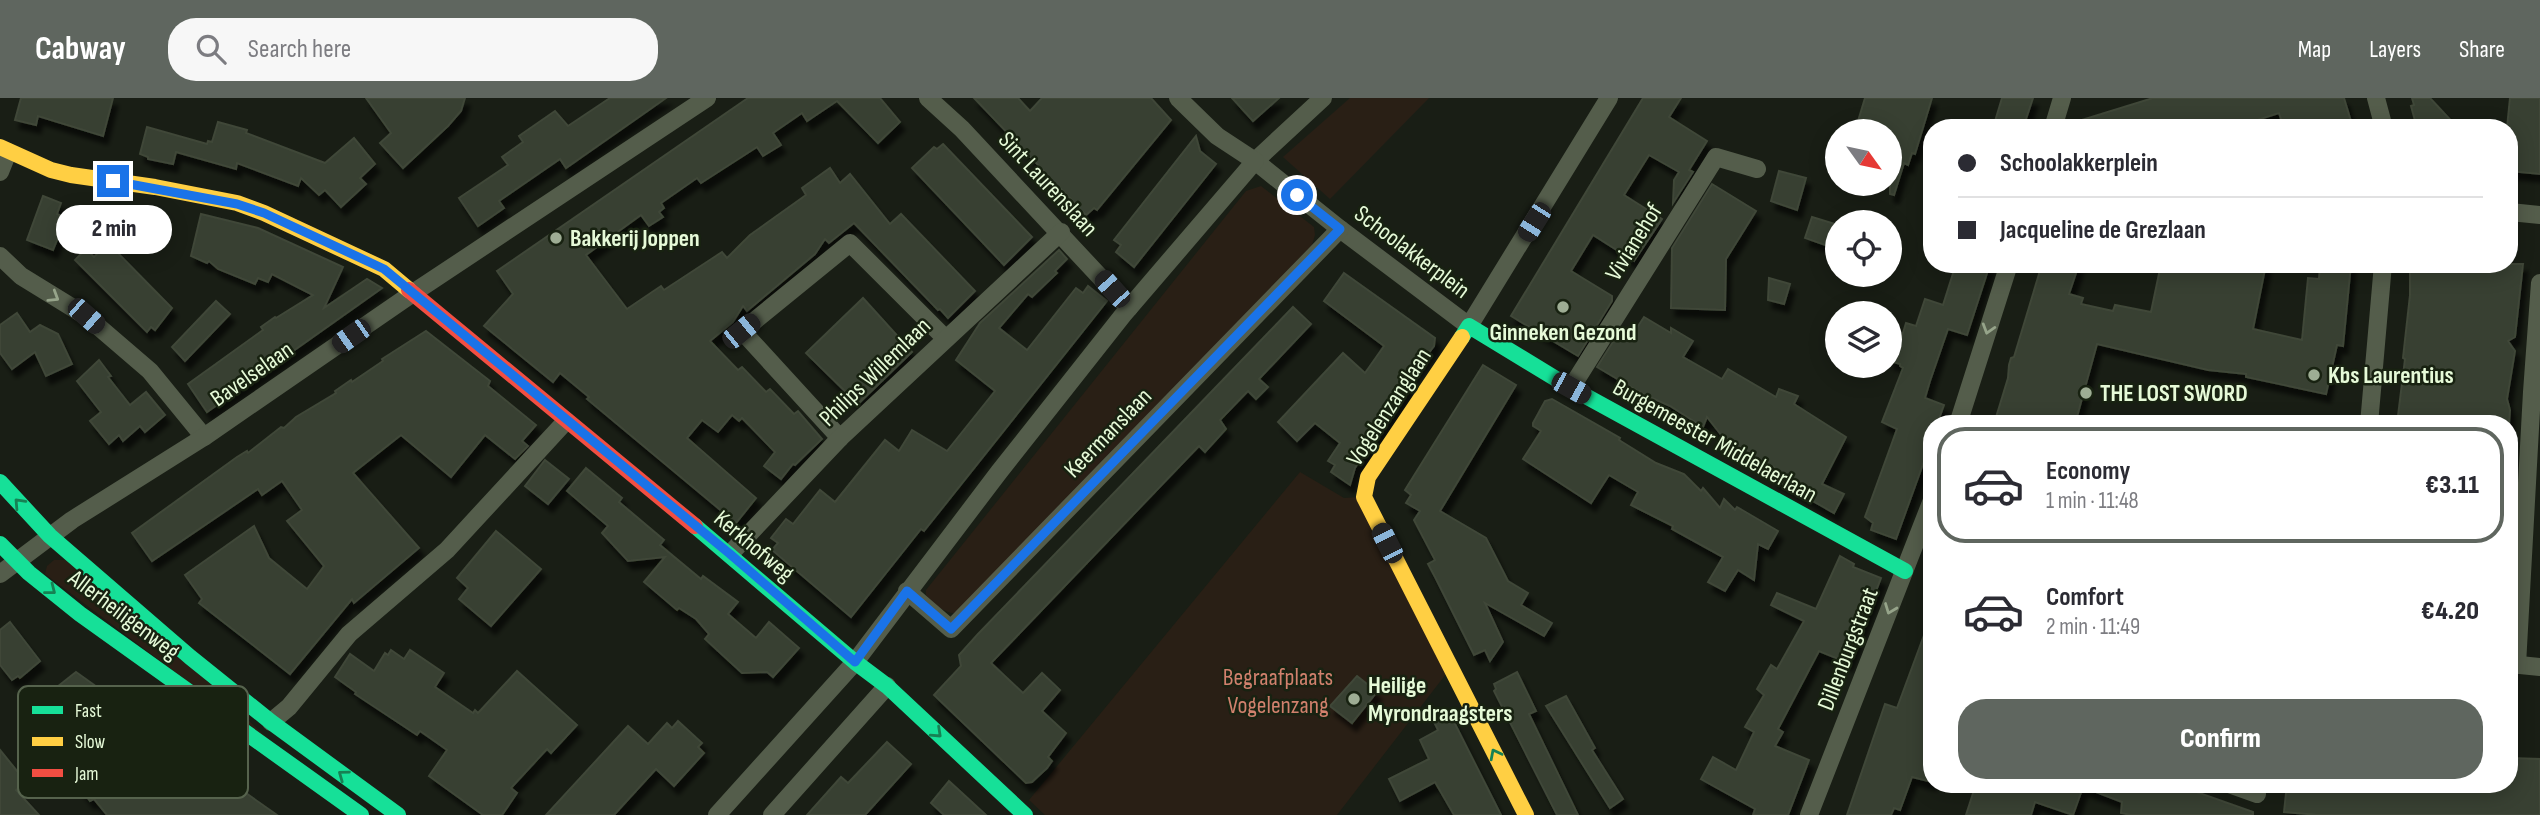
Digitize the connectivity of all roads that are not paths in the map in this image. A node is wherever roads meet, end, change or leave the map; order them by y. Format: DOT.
graph roads {
  1 [pos="707,98"];
  2 [pos="928,98"];
  3 [pos="1178,98"];
  4 [pos="1323,98"];
  5 [pos="1609,98"];
  6 [pos="2062,98"];
  7 [pos="2376,98"];
  8 [pos="2056,119"];
  9 [pos="2382,119"];
  10 [pos="4,150"];
  11 [pos="1255,161"];
  12 [pos="1757,169"];
  13 [pos="0,172"];
  14 [pos="2518,213"];
  15 [pos="2540,215"];
  16 [pos="1340,229"];
  17 [pos="1061,232"];
  18 [pos="0,256"];
  19 [pos="2006,273"];
  20 [pos="2382,273"];
  21 [pos="2540,283"];
  22 [pos="413,293"];
  23 [pos="1129,307"];
  24 [pos="1469,326"];
  25 [pos="945,338"];
  26 [pos="1571,388"];
  27 [pos="1961,415"];
  28 [pos="2370,415"];
  29 [pos="566,421"];
  30 [pos="204,437"];
  31 [pos="840,438"];
  32 [pos="0,482"];
  33 [pos="50,536"];
  34 [pos="1923,537"];
  35 [pos="0,544"];
  36 [pos="730,554"];
  37 [pos="15,562"];
  38 [pos="1905,571"];
  39 [pos="0,574"];
  40 [pos="907,591"];
  41 [pos="2518,592"];
  42 [pos="855,662"];
  43 [pos="2518,665"];
  44 [pos="2540,667"];
  45 [pos="179,686"];
  46 [pos="226,686"];
  47 [pos="887,686"];
  48 [pos="248,704"];
  49 [pos="271,722"];
  50 [pos="248,737"];
  51 [pos="361,815"];
  52 [pos="398,815"];
  53 [pos="717,815"];
  54 [pos="772,815"];
  55 [pos="1025,815"];
  56 [pos="1526,815"];
  57 [pos="1809,815"];
  1 -- 22 [label="street, Bavelselaan"];
  2 -- 17 [label="street, Sint Laurenslaan"];
  3 -- 11 [label="street, Schoolakkerplein"];
  4 -- 11 [label="street"];
  5 -- 24 [label="street, Schoolakkerplein"];
  6 -- 8 [label="street"];
  7 -- 9 [label="street"];
  10 -- 13 [label="street"];
  10 -- 22 [label="street, Kerkhofweg"];
  11 -- 16 [label="street, Schoolakkerplein"];
  11 -- 23 [label="street"];
  12 -- 26 [label="street, Vivianehof"];
  14 -- 15 [label="street"];
  16 -- 24 [label="street, Schoolakkerplein"];
  16 -- 40 [label="street, Keermanslaan"];
  17 -- 23 [label="street, Sint Laurenslaan"];
  17 -- 25 [label="street, Philips Willemlaan"];
  18 -- 30 [label="street, one-way"];
  19 -- 27 [label="street, one-way"];
  20 -- 28 [label="street"];
  21 -- 41 [label="street"];
  22 -- 29 [label="street, Kerkhofweg"];
  22 -- 30 [label="street, Bavelselaan"];
  23 -- 40 [label="street"];
  24 -- 26 [label="street, Burgemeester Middelaerlaan"];
  56 -- 24 [label="street, Vogelenzanglaan, one-way"];
  25 -- 31 [label="street, Philips Willemlaan"];
  25 -- 31 [label="street"];
  26 -- 38 [label="street, Burgemeester Middelaerlaan"];
  29 -- 36 [label="street, Kerkhofweg"];
  29 -- 49 [label="street"];
  30 -- 33 [label="street, Bavelselaan"];
  31 -- 36 [label="street, Philips Willemlaan"];
  33 -- 32 [label="street, Allerheiligenweg, one-way"];
  33 -- 37 [label="street, Bavelselaan"];
  33 -- 46 [label="street, Allerheiligenweg"];
  34 -- 38 [label="street, Dillenburgstraat"];
  35 -- 37 [label="street, Allerheiligenweg"];
  36 -- 42 [label="street, Kerkhofweg"];
  37 -- 39 [label="street, Bavelselaan"];
  37 -- 45 [label="street, Allerheiligenweg, one-way"];
  38 -- 57 [label="street, Dillenburgstraat, one-way"];
  40 -- 42 [label="street"];
  42 -- 47 [label="street, Kerkhofweg"];
  42 -- 53 [label="street"];
  43 -- 44 [label="street"];
  47 -- 54 [label="street"];
  47 -- 55 [label="street, Kerkhofweg, one-way"];
  48 -- 49 [label="street, Allerheiligenweg"];
  52 -- 49 [label="street, Allerheiligenweg, one-way"];
  50 -- 51 [label="street, Allerheiligenweg, one-way"];
}
